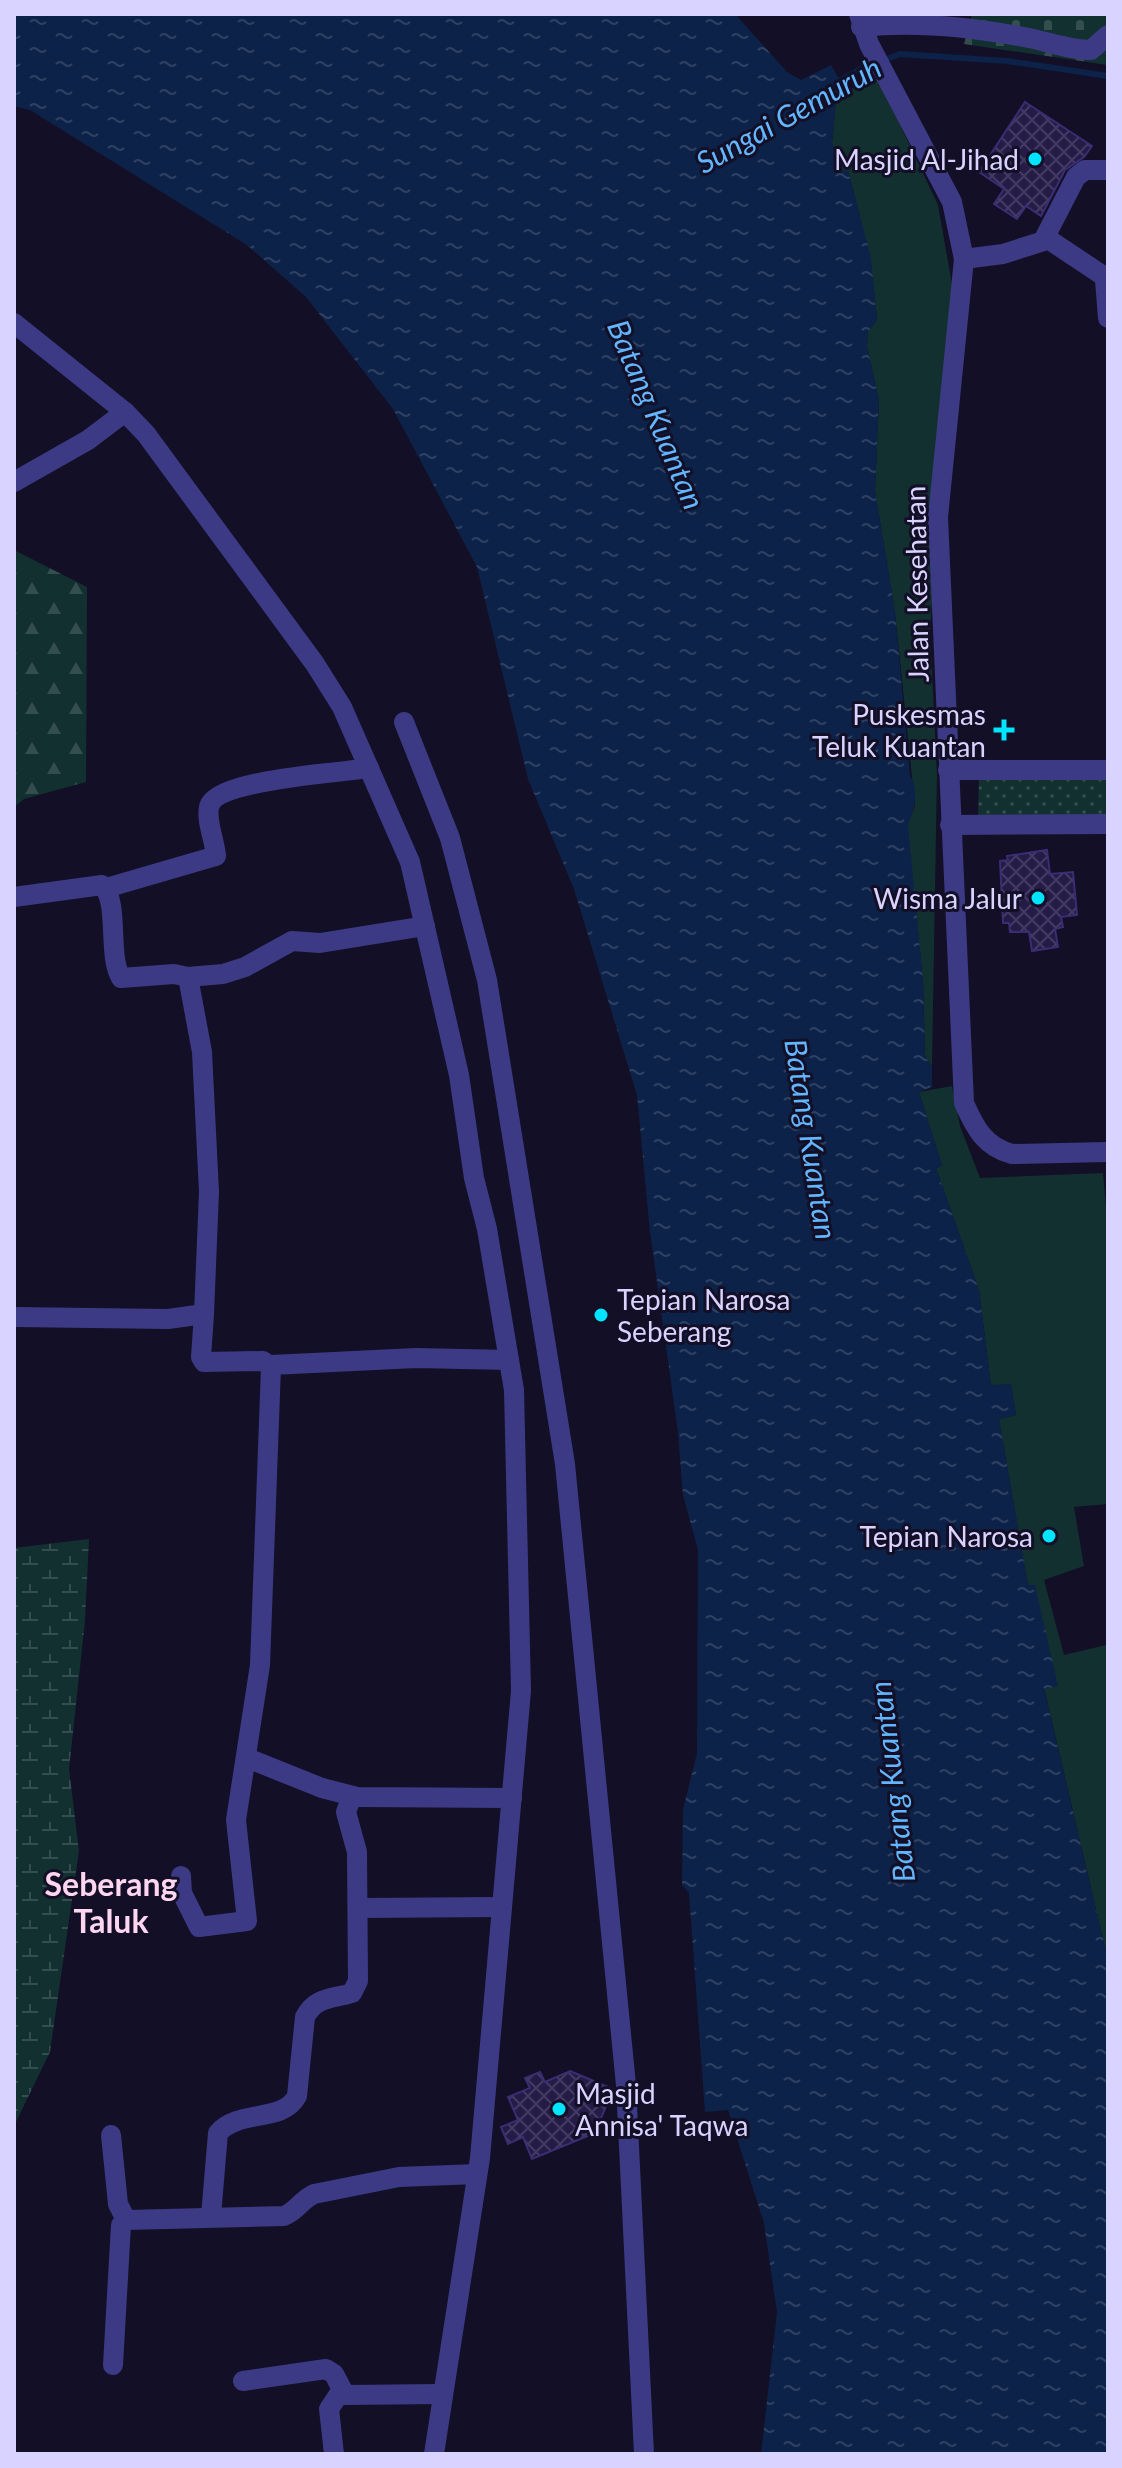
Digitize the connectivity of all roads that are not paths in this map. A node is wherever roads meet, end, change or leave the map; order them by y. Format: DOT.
graph roads {
  1 [pos="863,28"];
  2 [pos="1108,35"];
  3 [pos="1108,170"];
  4 [pos="1047,240"];
  5 [pos="964,259"];
  6 [pos="1106,279"];
  7 [pos="1108,318"];
  8 [pos="14,323"];
  9 [pos="125,412"];
  10 [pos="14,482"];
  11 [pos="404,722"];
  12 [pos="369,768"];
  13 [pos="948,770"];
  14 [pos="1108,770"];
  15 [pos="1108,824"];
  16 [pos="950,825"];
  17 [pos="106,888"];
  18 [pos="14,897"];
  19 [pos="425,926"];
  20 [pos="188,977"];
  21 [pos="1108,1152"];
  22 [pos="204,1314"];
  23 [pos="14,1317"];
  24 [pos="509,1360"];
  25 [pos="271,1365"];
  26 [pos="247,1758"];
  27 [pos="352,1796"];
  28 [pos="512,1798"];
  29 [pos="181,1876"];
  30 [pos="502,1907"];
  31 [pos="360,1908"];
  32 [pos="111,2135"];
  33 [pos="477,2174"];
  34 [pos="211,2216"];
  35 [pos="126,2220"];
  36 [pos="113,2365"];
  37 [pos="243,2381"];
  38 [pos="341,2391"];
  39 [pos="441,2394"];
  40 [pos="334,2454"];
  41 [pos="434,2454"];
  42 [pos="644,2454"];
  1 -- 2 [label="street"];
  1 -- 5 [label="street, Jalan Kesehatan"];
  3 -- 4 [label="street"];
  4 -- 5 [label="street"];
  4 -- 6 [label="street"];
  5 -- 13 [label="street, Jalan Kesehatan"];
  6 -- 7 [label="street"];
  8 -- 9 [label="street"];
  9 -- 10 [label="street"];
  9 -- 12 [label="street"];
  11 -- 42 [label="street"];
  12 -- 17 [label="street"];
  12 -- 19 [label="street"];
  13 -- 14 [label="street"];
  13 -- 16 [label="street, Jalan Kesehatan"];
  15 -- 16 [label="street"];
  16 -- 21 [label="street, Jalan Kesehatan"];
  17 -- 18 [label="street"];
  17 -- 20 [label="street"];
  19 -- 20 [label="street"];
  19 -- 24 [label="street"];
  20 -- 22 [label="street"];
  22 -- 23 [label="street"];
  22 -- 25 [label="street"];
  24 -- 25 [label="street"];
  24 -- 28 [label="street"];
  25 -- 26 [label="street"];
  26 -- 27 [label="street"];
  26 -- 29 [label="street"];
  27 -- 28 [label="street"];
  27 -- 31 [label="street"];
  28 -- 30 [label="street"];
  30 -- 31 [label="street"];
  30 -- 33 [label="street"];
  31 -- 34 [label="street"];
  32 -- 35 [label="street"];
  33 -- 34 [label="street"];
  33 -- 39 [label="street"];
  34 -- 35 [label="street"];
  35 -- 36 [label="street"];
  37 -- 38 [label="street"];
  38 -- 39 [label="street"];
  38 -- 40 [label="street"];
  39 -- 41 [label="street"];
}
